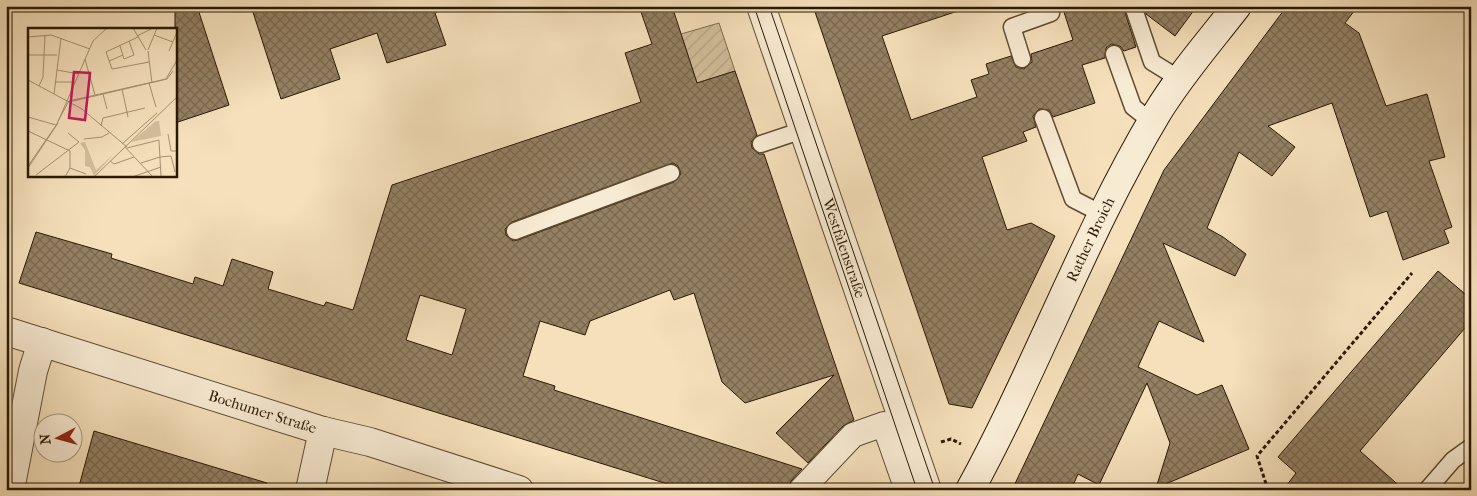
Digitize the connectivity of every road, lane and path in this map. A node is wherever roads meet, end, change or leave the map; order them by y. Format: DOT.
graph roads {
  1 [pos="761,6"];
  2 [pos="1133,6"];
  3 [pos="1237,6"];
  4 [pos="1051,14"];
  5 [pos="1114,54"];
  6 [pos="1022,59"];
  7 [pos="1181,80"];
  8 [pos="1043,118"];
  9 [pos="1152,122"];
  10 [pos="804,130"];
  11 [pos="760,144"];
  12 [pos="671,173"];
  13 [pos="1104,215"];
  14 [pos="515,231"];
  15 [pos="1412,273"];
  16 [pos="6,331"];
  17 [pos="42,342"];
  18 [pos="323,431"];
  19 [pos="1471,447"];
  20 [pos="10,490"];
  21 [pos="310,490"];
  22 [pos="519,490"];
  23 [pos="802,490"];
  24 [pos="907,490"];
  25 [pos="927,490"];
  26 [pos="970,490"];
  27 [pos="1268,490"];
  28 [pos="1427,490"];
  1 -- 10 [label="street, Westfalenstraße"];
  2 -- 7 [label="lane"];
  3 -- 7 [label="street, Rather Broich"];
  4 -- 6 [label="lane"];
  5 -- 9 [label="lane"];
  7 -- 9 [label="street, Rather Broich"];
  8 -- 13 [label="lane"];
  9 -- 13 [label="street, Rather Broich"];
  10 -- 11 [label="lane"];
  10 -- 25 [label="street, Westfalenstraße"];
  12 -- 14 [label="lane"];
  13 -- 26 [label="street, Rather Broich"];
  15 -- 27 [label="path"];
  16 -- 17 [label="street, Bochumer Straße"];
  17 -- 18 [label="street, Bochumer Straße"];
  17 -- 20 [label="street"];
  18 -- 21 [label="street"];
  18 -- 22 [label="street, Bochumer Straße"];
  19 -- 28 [label="lane"];
  23 -- 24 [label="street"];
}
